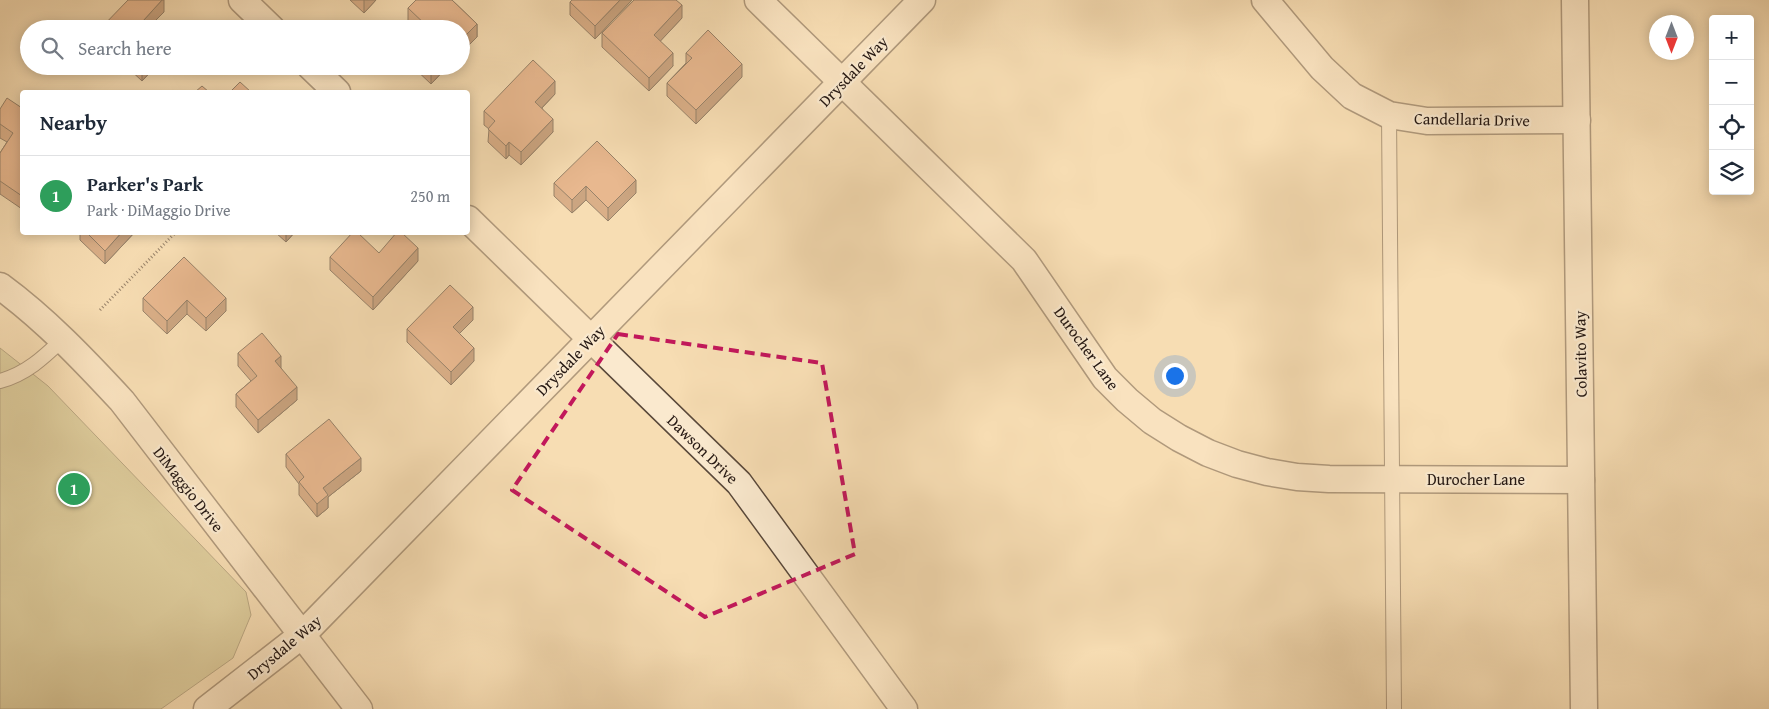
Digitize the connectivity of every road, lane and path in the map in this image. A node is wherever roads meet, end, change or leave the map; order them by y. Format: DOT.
graph roads {
  1 [pos="242,0"];
  2 [pos="758,0"];
  3 [pos="922,0"];
  4 [pos="1265,0"];
  5 [pos="1575,0"];
  6 [pos="263,20"];
  7 [pos="319,75"];
  8 [pos="842,82"];
  9 [pos="335,90"];
  10 [pos="1389,115"];
  11 [pos="1577,120"];
  12 [pos="470,222"];
  13 [pos="173,235"];
  14 [pos="0,286"];
  15 [pos="100,310"];
  16 [pos="62,339"];
  17 [pos="591,339"];
  18 [pos="0,381"];
  19 [pos="1392,479"];
  20 [pos="1581,480"];
  21 [pos="302,635"];
  22 [pos="207,709"];
  23 [pos="359,709"];
  24 [pos="904,709"];
  25 [pos="1394,709"];
  26 [pos="1584,709"];
  1 -- 6 [label="street"];
  2 -- 8 [label="street, Durocher Lane"];
  3 -- 8 [label="street, Drysdale Way"];
  4 -- 10 [label="street, Candellaria Drive"];
  5 -- 11 [label="street, Colavito Way"];
  7 -- 9 [label="street"];
  8 -- 17 [label="street, Drysdale Way"];
  8 -- 19 [label="street, Durocher Lane"];
  10 -- 11 [label="street, Candellaria Drive"];
  10 -- 19 [label="lane"];
  11 -- 20 [label="street, Colavito Way"];
  12 -- 17 [label="street, Dawson Drive"];
  13 -- 15 [label="path"];
  14 -- 16 [label="street, DiMaggio Drive"];
  16 -- 18 [label="lane"];
  16 -- 21 [label="street, DiMaggio Drive"];
  17 -- 21 [label="street, Drysdale Way"];
  17 -- 24 [label="street, Dawson Drive"];
  19 -- 20 [label="street, Durocher Lane"];
  19 -- 25 [label="lane"];
  20 -- 26 [label="street, Colavito Way"];
  21 -- 22 [label="street, Drysdale Way"];
  21 -- 23 [label="street, DiMaggio Drive"];
}
